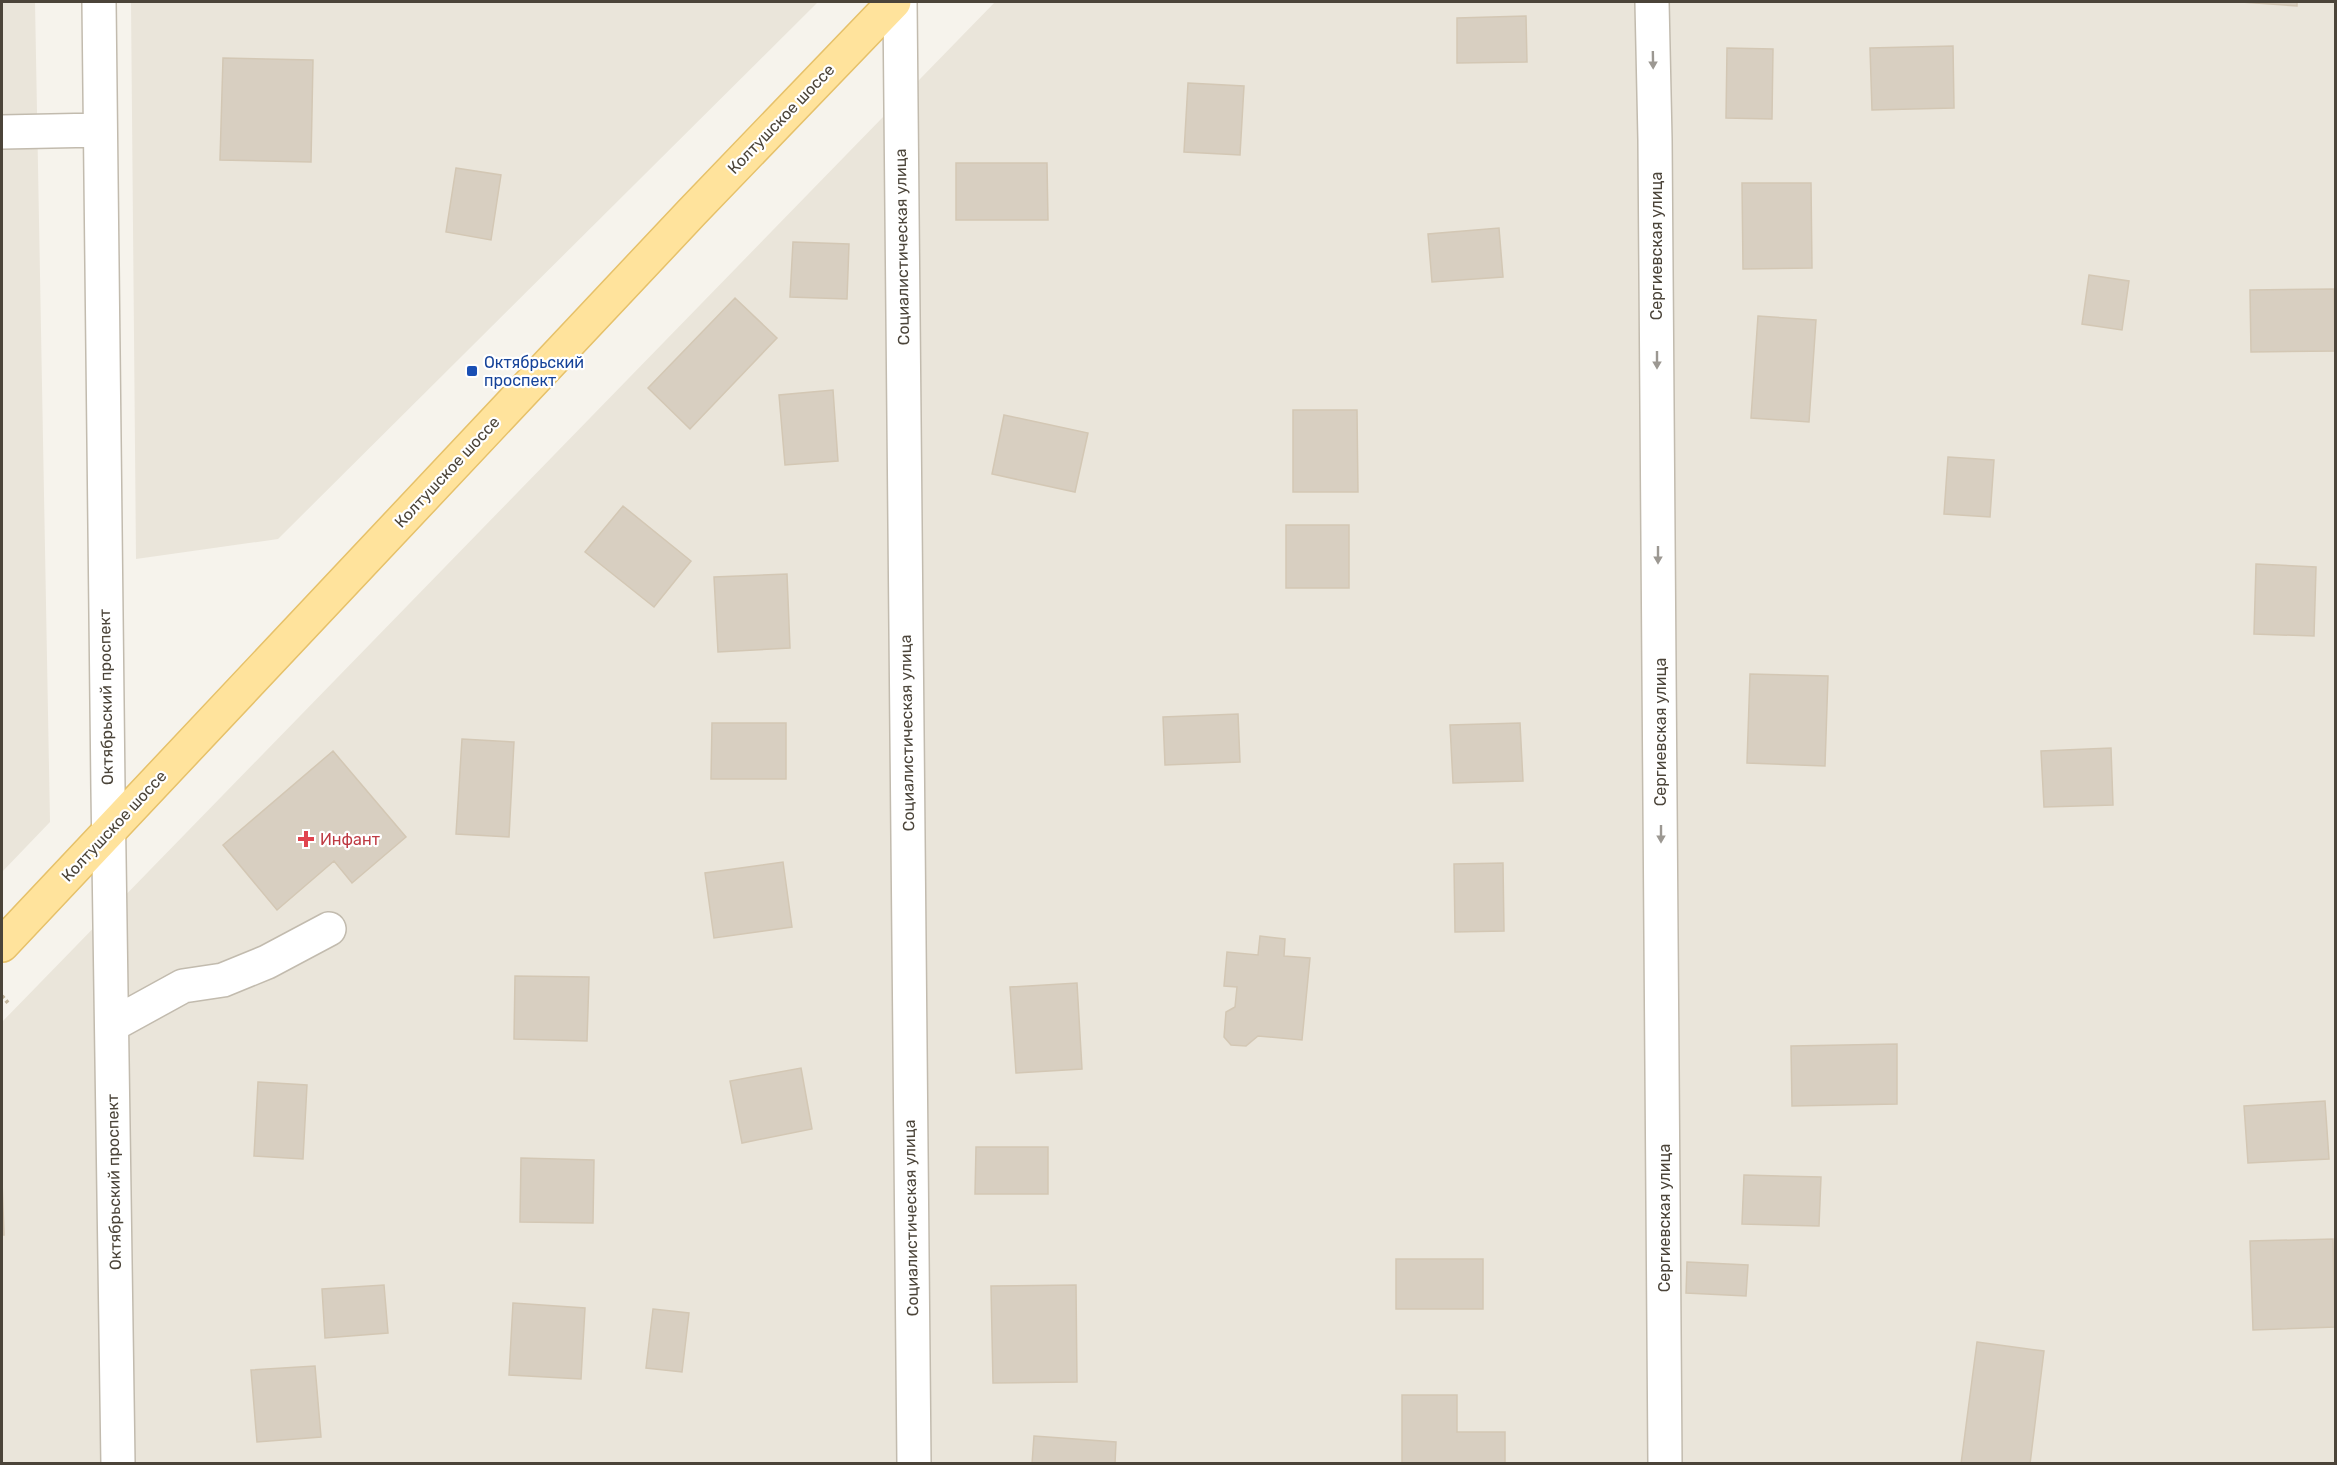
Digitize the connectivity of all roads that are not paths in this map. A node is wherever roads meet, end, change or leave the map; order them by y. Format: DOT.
graph roads {
  1 [pos="99,2"];
  2 [pos="894,2"];
  3 [pos="900,2"];
  4 [pos="1652,2"];
  5 [pos="100,130"];
  6 [pos="2,132"];
  7 [pos="109,832"];
  8 [pos="329,929"];
  9 [pos="2,945"];
  10 [pos="112,1025"];
  11 [pos="118,1464"];
  12 [pos="914,1464"];
  13 [pos="1665,1464"];
  1 -- 5 [label="street, Октябрьский проспект"];
  2 -- 7 [label="main road, Колтушское шоссе"];
  3 -- 12 [label="street, Социалистическая улица"];
  4 -- 13 [label="street, Сергиевская улица, one-way"];
  5 -- 6 [label="street"];
  5 -- 7 [label="street, Октябрьский проспект"];
  7 -- 9 [label="main road, Колтушское шоссе"];
  7 -- 10 [label="street, Октябрьский проспект"];
  8 -- 10 [label="street"];
  10 -- 11 [label="street, Октябрьский проспект"];
}
